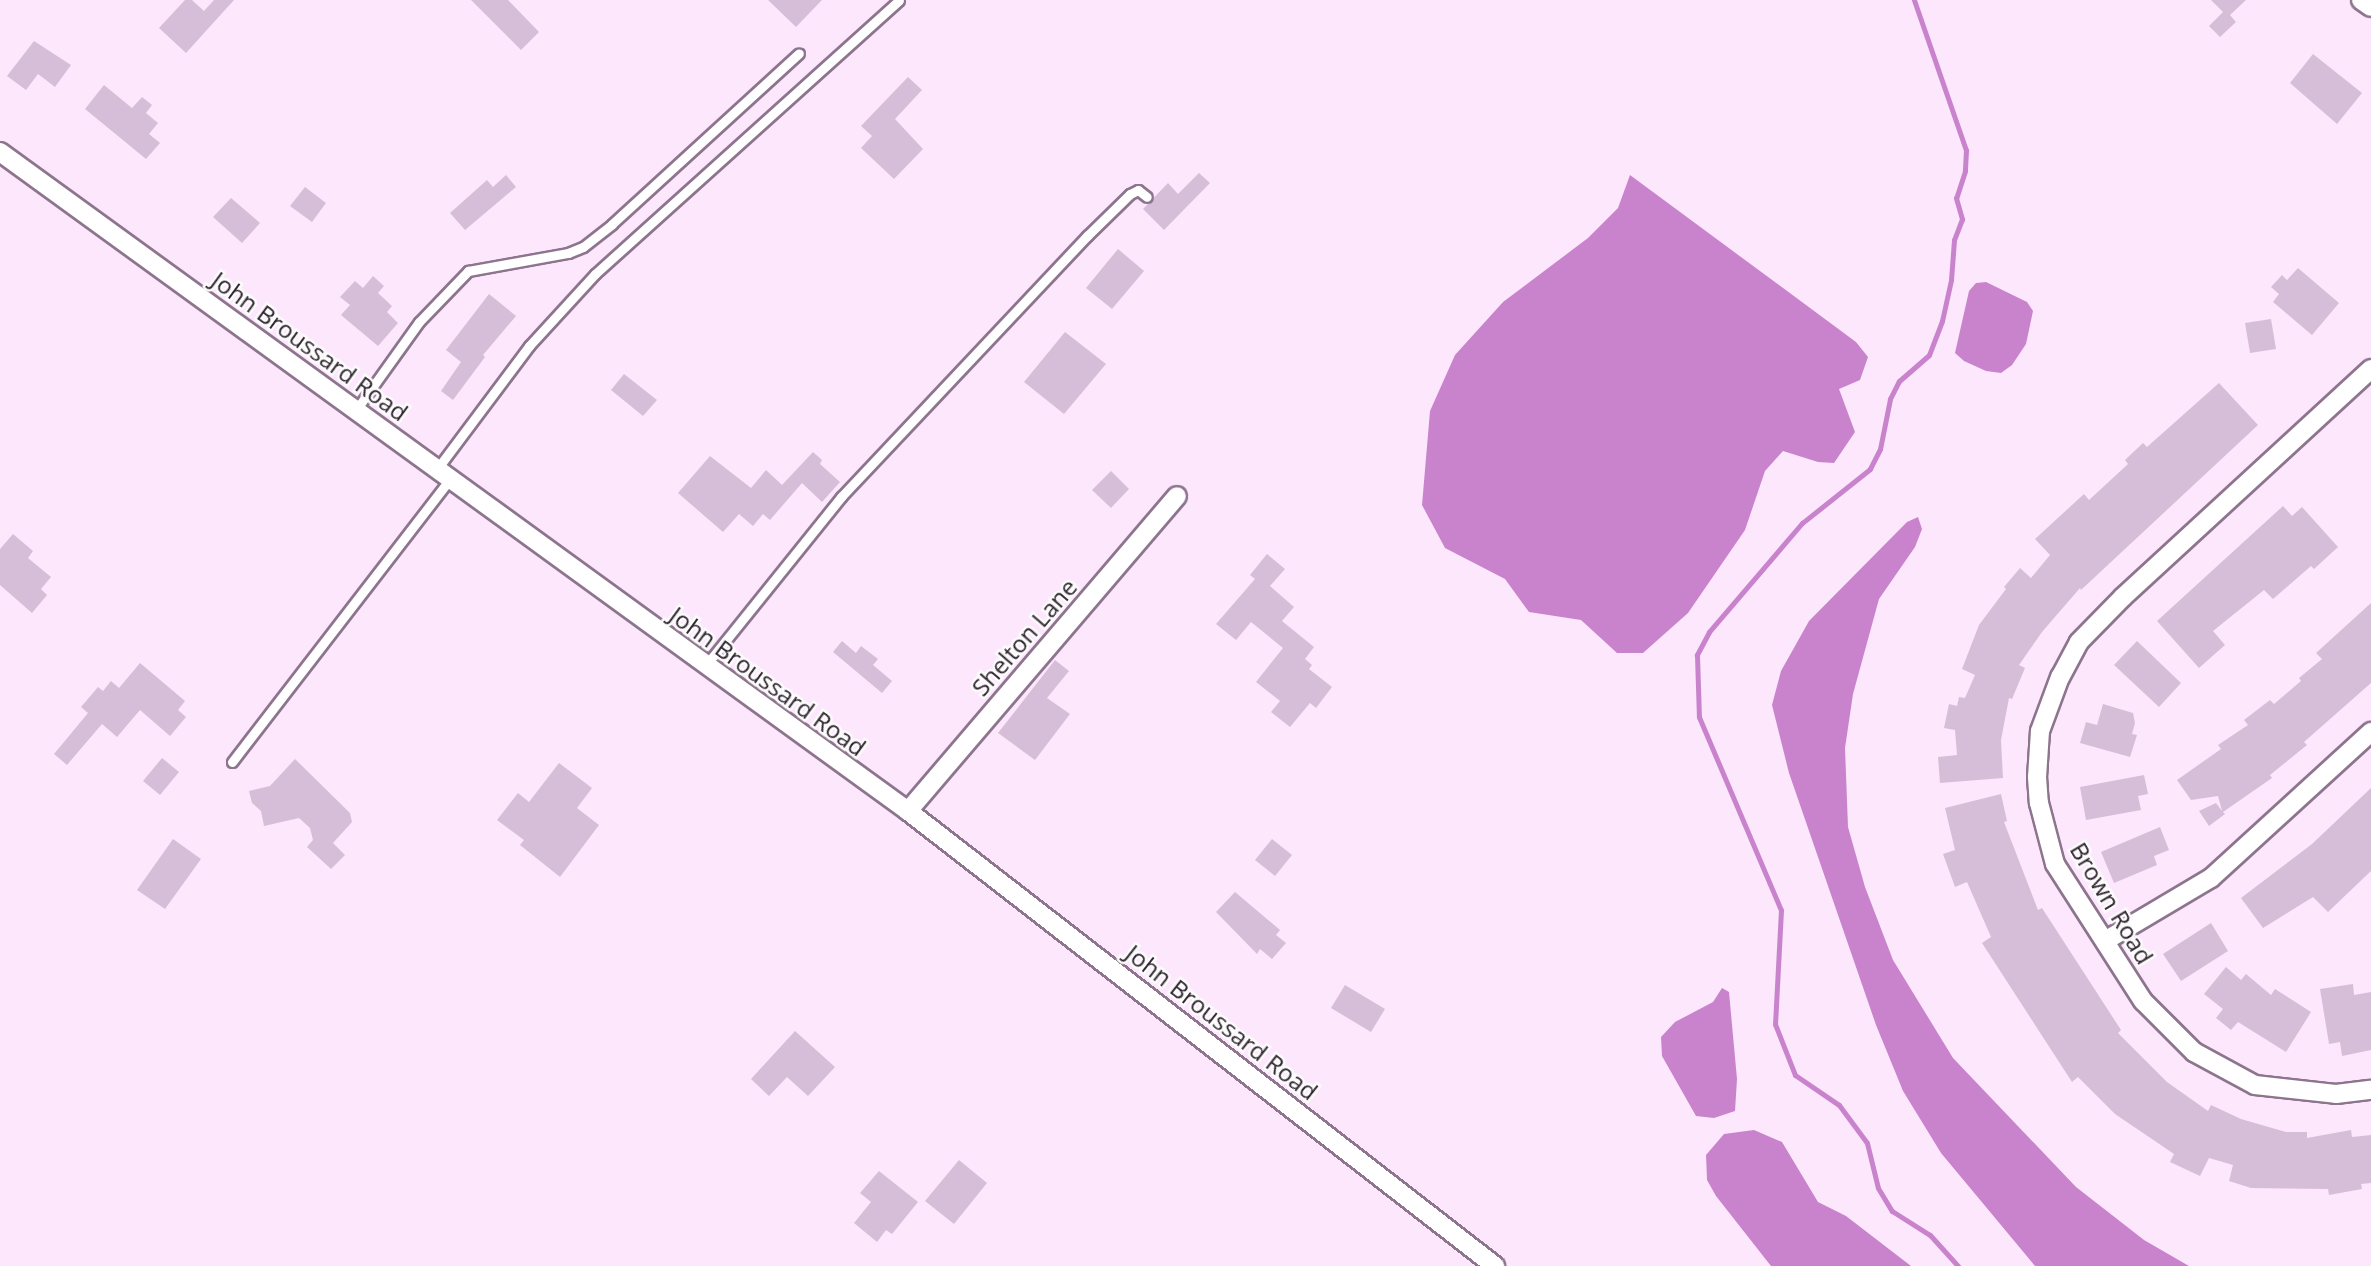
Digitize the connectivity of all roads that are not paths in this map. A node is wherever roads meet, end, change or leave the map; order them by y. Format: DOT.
graph roads {
  1 [pos="899,0"];
  2 [pos="2361,0"];
  3 [pos="2371,7"];
  4 [pos="799,53"];
  5 [pos="0,152"];
  6 [pos="1147,197"];
  7 [pos="2371,369"];
  8 [pos="356,410"];
  9 [pos="444,474"];
  10 [pos="1177,496"];
  11 [pos="704,666"];
  12 [pos="2371,733"];
  13 [pos="232,762"];
  14 [pos="908,811"];
  15 [pos="2105,941"];
  16 [pos="2371,1090"];
  17 [pos="1495,1266"];
  1 -- 9 [label="lane"];
  2 -- 3 [label="street"];
  4 -- 8 [label="lane"];
  5 -- 8 [label="street, John Broussard Road"];
  6 -- 11 [label="lane"];
  7 -- 15 [label="street, Brown Road"];
  8 -- 9 [label="street, John Broussard Road"];
  9 -- 11 [label="street, John Broussard Road"];
  9 -- 13 [label="lane"];
  10 -- 14 [label="street, Shelton Lane"];
  11 -- 14 [label="street, John Broussard Road"];
  12 -- 15 [label="street"];
  14 -- 17 [label="street, John Broussard Road"];
  15 -- 16 [label="street, Brown Road"];
}
